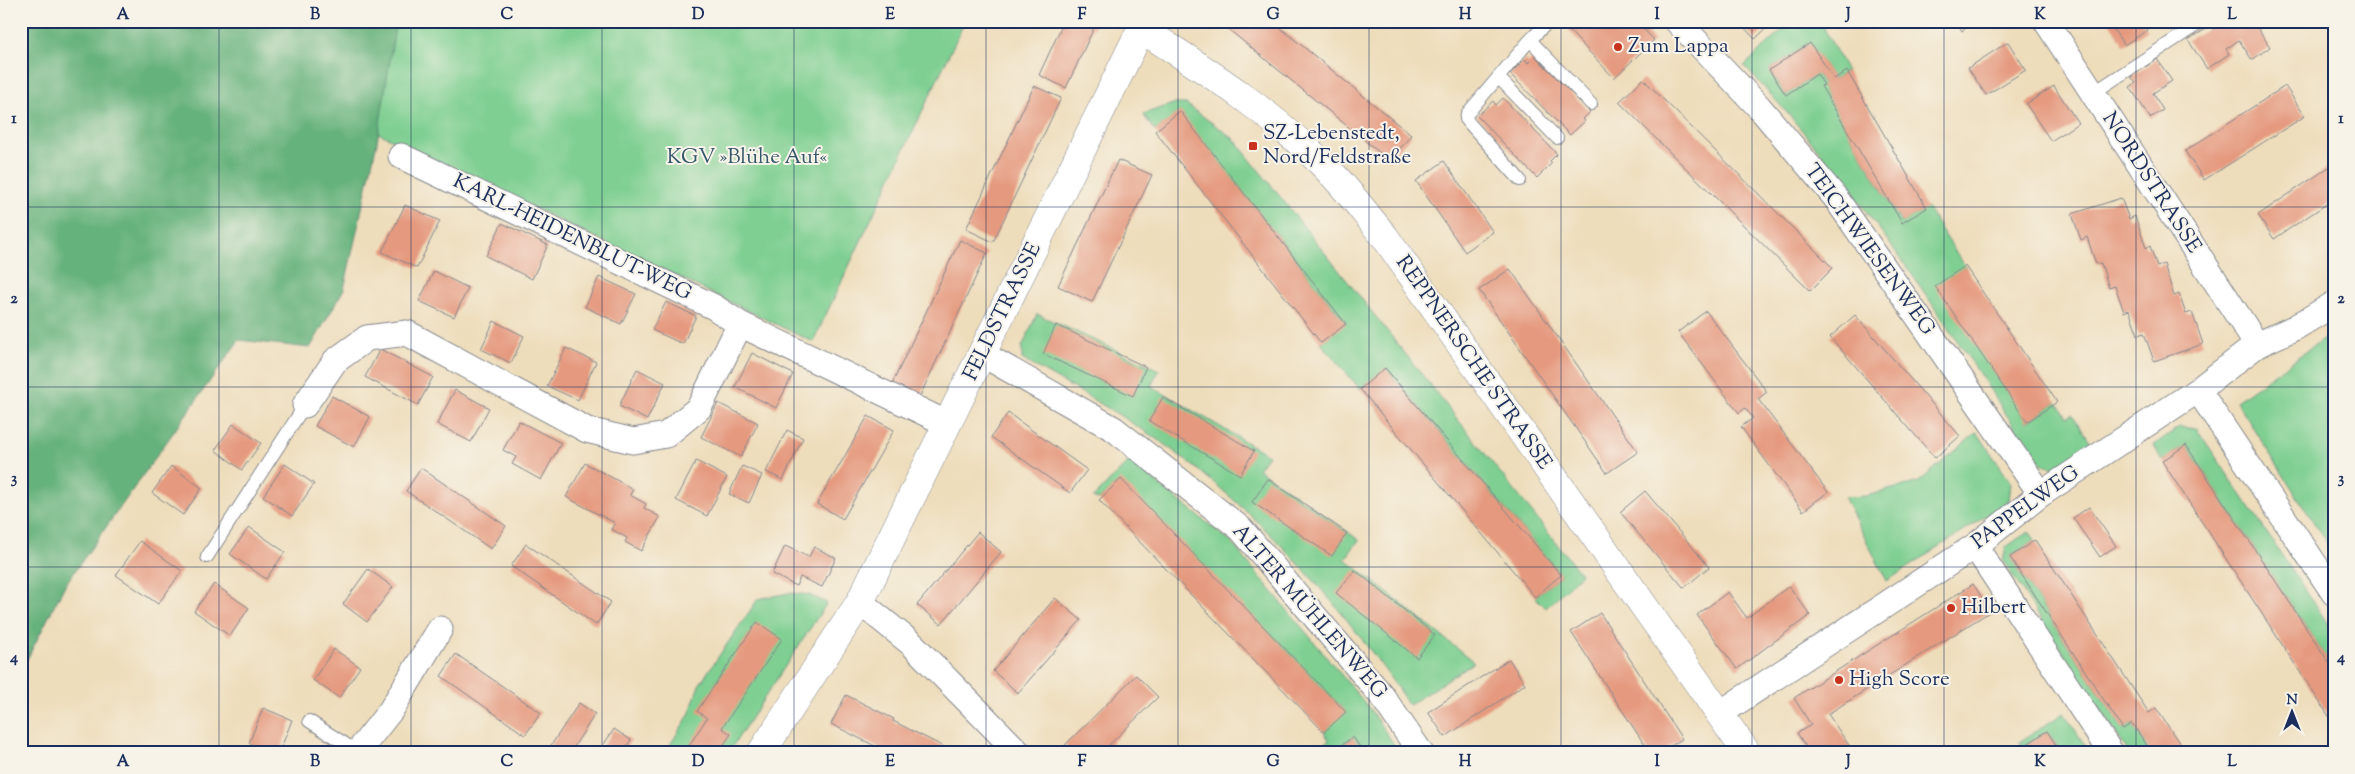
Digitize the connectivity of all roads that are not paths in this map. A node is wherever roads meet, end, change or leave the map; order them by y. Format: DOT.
graph roads {
  1 [pos="1549,21"];
  2 [pos="1677,21"];
  3 [pos="2046,21"];
  4 [pos="2200,23"];
  5 [pos="1143,25"];
  6 [pos="1530,40"];
  7 [pos="1498,77"];
  8 [pos="2093,93"];
  9 [pos="1591,104"];
  10 [pos="1557,138"];
  11 [pos="401,156"];
  12 [pos="1520,180"];
  13 [pos="2334,304"];
  14 [pos="740,324"];
  15 [pos="2257,345"];
  16 [pos="982,354"];
  17 [pos="2198,390"];
  18 [pos="305,405"];
  19 [pos="948,424"];
  20 [pos="2041,494"];
  21 [pos="1975,546"];
  22 [pos="207,557"];
  23 [pos="2334,594"];
  24 [pos="860,602"];
  25 [pos="440,629"];
  26 [pos="1719,714"];
  27 [pos="309,721"];
  28 [pos="358,752"];
  29 [pos="761,753"];
  30 [pos="1019,753"];
  31 [pos="1421,753"];
  32 [pos="1747,753"];
  33 [pos="2111,753"];
  1 -- 6 [label="lane"];
  2 -- 20 [label="street, TEICHWIESENWEG"];
  3 -- 8 [label="street, NORDSTRASSE"];
  4 -- 8 [label="lane"];
  5 -- 16 [label="street, FELDSTRASSE"];
  5 -- 26 [label="street, REPPNERSCHE STRASSE"];
  6 -- 7 [label="lane"];
  6 -- 9 [label="lane"];
  7 -- 10 [label="lane"];
  7 -- 12 [label="lane"];
  8 -- 15 [label="street, NORDSTRASSE"];
  11 -- 14 [label="street, KARL-HEIDENBLUT-WEG"];
  13 -- 15 [label="street, PAPPELWEG"];
  14 -- 18 [label="street"];
  14 -- 19 [label="street, KARL-HEIDENBLUT-WEG"];
  15 -- 17 [label="street, PAPPELWEG"];
  16 -- 19 [label="street, FELDSTRASSE"];
  16 -- 31 [label="street, ALTER MÜHLENWEG"];
  17 -- 20 [label="street, PAPPELWEG"];
  17 -- 23 [label="street"];
  18 -- 22 [label="lane"];
  19 -- 24 [label="street, FELDSTRASSE"];
  20 -- 21 [label="street, PAPPELWEG"];
  21 -- 26 [label="street, PAPPELWEG"];
  21 -- 33 [label="street"];
  24 -- 29 [label="street, FELDSTRASSE"];
  24 -- 30 [label="street"];
  25 -- 28 [label="street"];
  26 -- 32 [label="street, REPPNERSCHE STRASSE"];
  27 -- 28 [label="lane"];
}
